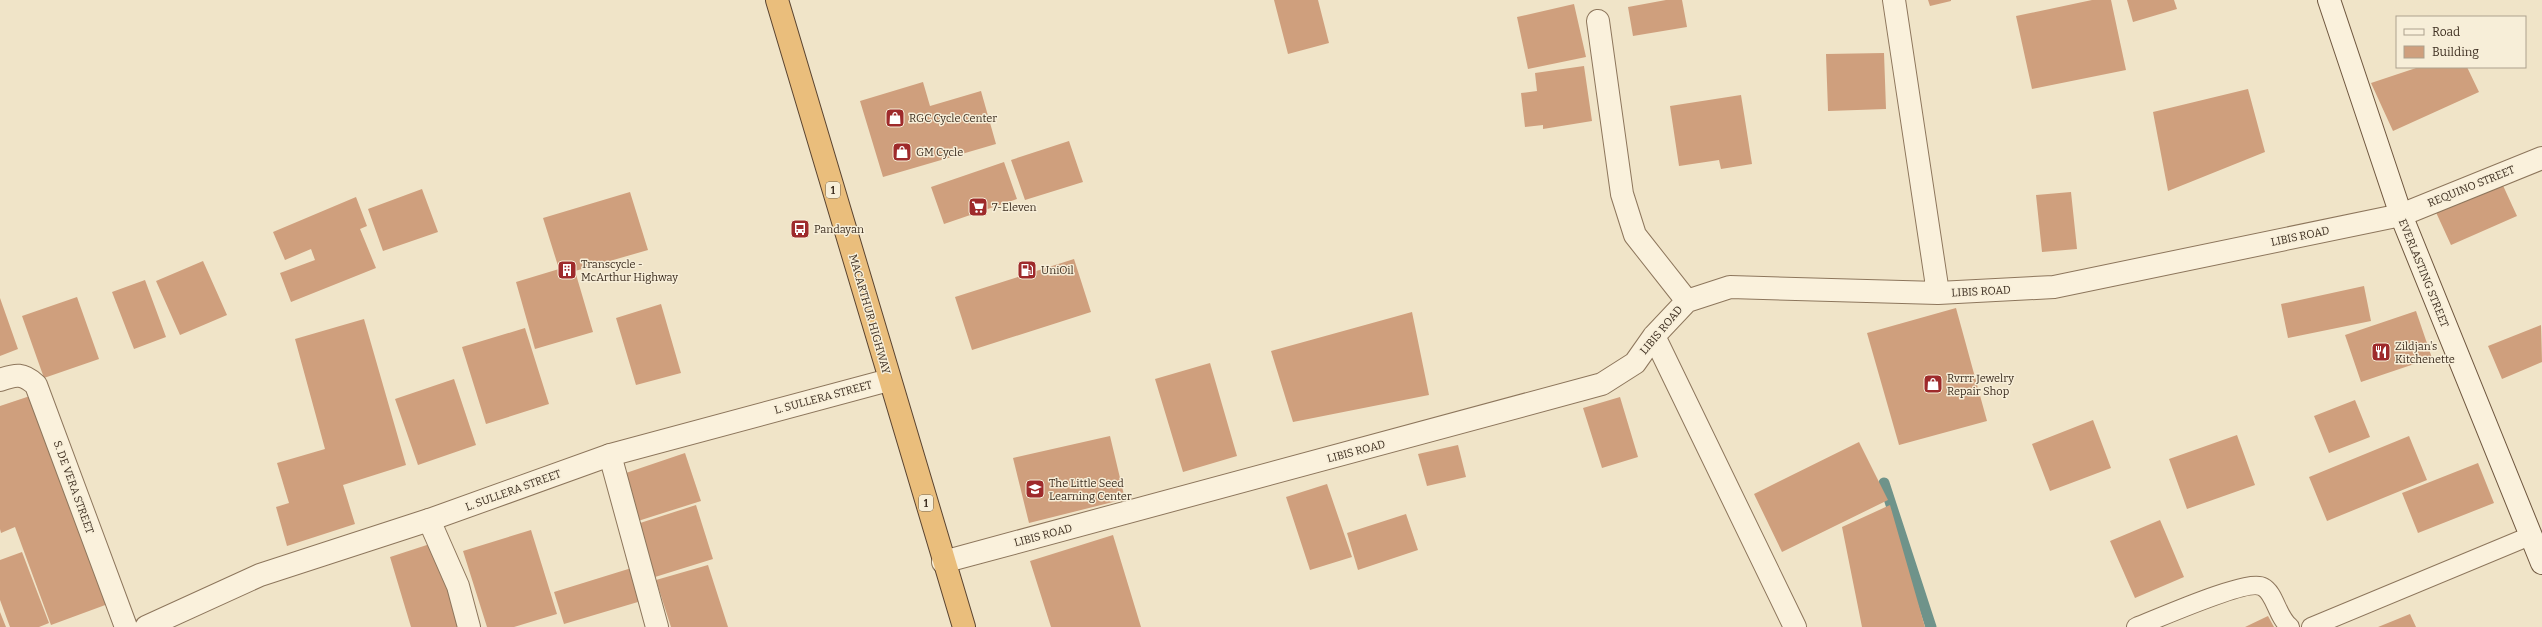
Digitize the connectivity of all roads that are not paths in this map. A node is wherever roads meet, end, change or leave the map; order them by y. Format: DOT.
graph roads {
  1 [pos="777,0"];
  2 [pos="1894,0"];
  3 [pos="2329,0"];
  4 [pos="1598,21"];
  5 [pos="2542,158"];
  6 [pos="2401,215"];
  7 [pos="1938,293"];
  8 [pos="1686,300"];
  9 [pos="1654,336"];
  10 [pos="0,380"];
  11 [pos="889,380"];
  12 [pos="610,455"];
  13 [pos="429,520"];
  14 [pos="2530,536"];
  15 [pos="944,562"];
  16 [pos="2542,563"];
  17 [pos="126,627"];
  18 [pos="146,627"];
  19 [pos="469,627"];
  20 [pos="657,627"];
  21 [pos="964,627"];
  22 [pos="1795,627"];
  23 [pos="2136,627"];
  24 [pos="2290,627"];
  25 [pos="2311,627"];
  1 -- 11 [label="highway, MACARTHUR HIGHWAY / 1"];
  2 -- 7 [label="street"];
  3 -- 6 [label="street, EVERLASTING STREET"];
  4 -- 8 [label="street"];
  5 -- 6 [label="street, REQUINO STREET"];
  6 -- 7 [label="street, LIBIS ROAD"];
  6 -- 14 [label="street, EVERLASTING STREET"];
  7 -- 8 [label="street, LIBIS ROAD"];
  8 -- 9 [label="street, LIBIS ROAD"];
  9 -- 15 [label="street, LIBIS ROAD"];
  9 -- 22 [label="street"];
  10 -- 17 [label="street, S. DE VERA STREET"];
  11 -- 12 [label="street, L. SULLERA STREET"];
  11 -- 15 [label="highway, MACARTHUR HIGHWAY / 1"];
  12 -- 13 [label="street, L. SULLERA STREET"];
  12 -- 20 [label="street"];
  13 -- 18 [label="street, L. SULLERA STREET"];
  13 -- 19 [label="street"];
  14 -- 16 [label="street, EVERLASTING STREET"];
  14 -- 25 [label="lane"];
  15 -- 21 [label="highway, MACARTHUR HIGHWAY / 1"];
  23 -- 24 [label="lane"];
}
